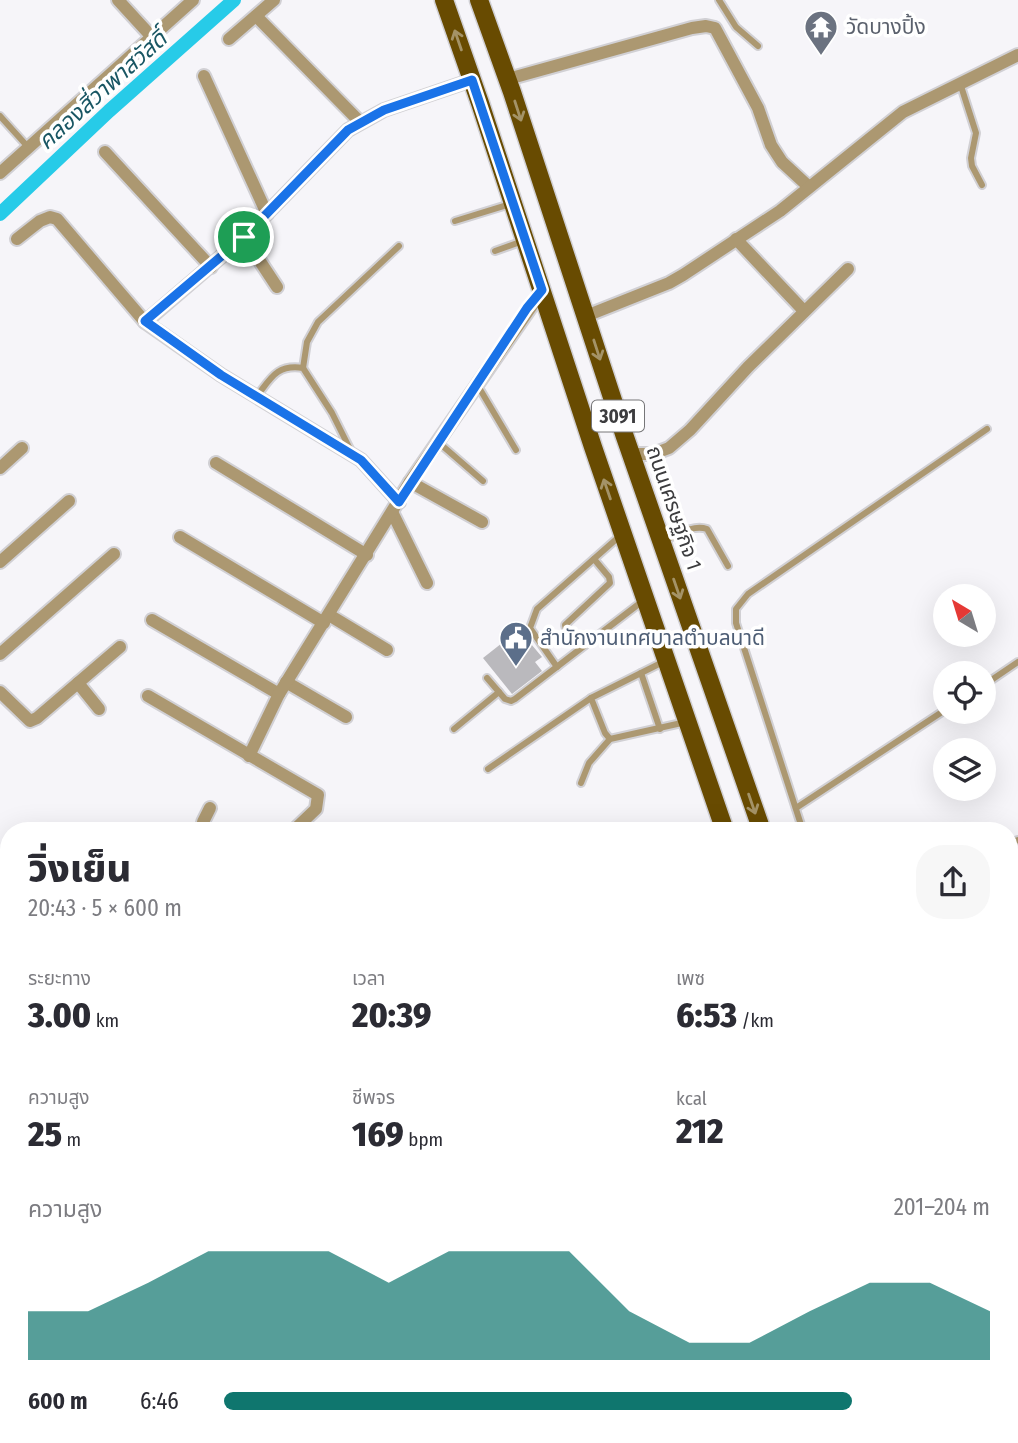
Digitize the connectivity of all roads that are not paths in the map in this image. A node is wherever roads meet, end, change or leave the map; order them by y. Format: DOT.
graph roads {
  1 [pos="118,0"];
  2 [pos="274,0"];
  3 [pos="444,0"];
  4 [pos="479,0"];
  5 [pos="719,0"];
  6 [pos="189,1"];
  7 [pos="257,16"];
  8 [pos="151,36"];
  9 [pos="229,39"];
  10 [pos="758,46"];
  11 [pos="1018,55"];
  12 [pos="204,76"];
  13 [pos="508,79"];
  14 [pos="472,80"];
  15 [pos="960,83"];
  16 [pos="0,116"];
  17 [pos="360,122"];
  18 [pos="28,148"];
  19 [pos="105,152"];
  20 [pos="0,173"];
  21 [pos="982,185"];
  22 [pos="809,187"];
  23 [pos="513,204"];
  24 [pos="267,214"];
  25 [pos="455,221"];
  26 [pos="244,237"];
  27 [pos="17,239"];
  28 [pos="736,239"];
  29 [pos="525,240"];
  30 [pos="399,246"];
  31 [pos="495,251"];
  32 [pos="211,267"];
  33 [pos="848,269"];
  34 [pos="277,287"];
  35 [pos="542,290"];
  36 [pos="804,311"];
  37 [pos="586,316"];
  38 [pos="145,321"];
  39 [pos="303,368"];
  40 [pos="477,383"];
  41 [pos="257,396"];
  42 [pos="987,429"];
  43 [pos="438,442"];
  44 [pos="22,448"];
  45 [pos="516,450"];
  46 [pos="352,454"];
  47 [pos="631,454"];
  48 [pos="216,463"];
  49 [pos="0,468"];
  50 [pos="483,481"];
  51 [pos="410,482"];
  52 [pos="69,501"];
  53 [pos="396,507"];
  54 [pos="482,522"];
  55 [pos="623,534"];
  56 [pos="180,537"];
  57 [pos="661,541"];
  58 [pos="114,554"];
  59 [pos="367,555"];
  60 [pos="594,559"];
  61 [pos="0,562"];
  62 [pos="727,566"];
  63 [pos="427,583"];
  64 [pos="645,598"];
  65 [pos="327,619"];
  66 [pos="152,620"];
  67 [pos="120,647"];
  68 [pos="581,648"];
  69 [pos="387,650"];
  70 [pos="0,654"];
  71 [pos="667,660"];
  72 [pos="1018,662"];
  73 [pos="556,667"];
  74 [pos="641,673"];
  75 [pos="996,677"];
  76 [pos="487,678"];
  77 [pos="286,682"];
  78 [pos="78,684"];
  79 [pos="0,692"];
  80 [pos="499,692"];
  81 [pos="279,694"];
  82 [pos="148,696"];
  83 [pos="591,698"];
  84 [pos="99,709"];
  85 [pos="346,717"];
  86 [pos="933,718"];
  87 [pos="688,722"];
  88 [pos="454,729"];
  89 [pos="660,729"];
  90 [pos="610,739"];
  91 [pos="249,756"];
  92 [pos="488,769"];
  93 [pos="581,783"];
  94 [pos="210,808"];
  95 [pos="796,808"];
  96 [pos="203,822"];
  97 [pos="302,822"];
  98 [pos="722,822"];
  99 [pos="759,822"];
  100 [pos="800,822"];
  1 -- 8 [label="street"];
  2 -- 7 [label="street"];
  14 -- 3 [label="main road, 3091, one-way"];
  4 -- 13 [label="main road, ถนนเศรษฐกิจ 1 / 3091"];
  5 -- 10 [label="lane"];
  6 -- 8 [label="street"];
  7 -- 9 [label="street"];
  7 -- 17 [label="street"];
  8 -- 18 [label="street"];
  11 -- 15 [label="street"];
  12 -- 24 [label="street"];
  13 -- 22 [label="street"];
  13 -- 37 [label="main road, ถนนเศรษฐกิจ 1 / 3091, one-way"];
  14 -- 17 [label="street"];
  14 -- 23 [label="main road, 3091"];
  15 -- 21 [label="lane"];
  15 -- 22 [label="street"];
  16 -- 18 [label="lane"];
  17 -- 24 [label="street"];
  18 -- 20 [label="street"];
  19 -- 32 [label="street"];
  22 -- 28 [label="street"];
  23 -- 25 [label="lane"];
  23 -- 29 [label="main road, 3091"];
  24 -- 26 [label="street"];
  26 -- 32 [label="street"];
  26 -- 34 [label="street"];
  27 -- 38 [label="street"];
  28 -- 36 [label="street"];
  28 -- 37 [label="street"];
  29 -- 31 [label="lane"];
  29 -- 35 [label="main road, 3091"];
  30 -- 39 [label="lane"];
  32 -- 38 [label="street"];
  33 -- 36 [label="street"];
  35 -- 40 [label="street"];
  55 -- 35 [label="main road, 3091, one-way"];
  36 -- 47 [label="street"];
  37 -- 47 [label="main road, ถนนเศรษฐกิจ 1 / 3091, one-way"];
  38 -- 41 [label="street"];
  39 -- 41 [label="lane"];
  39 -- 46 [label="lane"];
  40 -- 43 [label="street"];
  40 -- 45 [label="lane"];
  41 -- 46 [label="street"];
  42 -- 95 [label="lane"];
  43 -- 50 [label="lane"];
  43 -- 51 [label="street"];
  44 -- 49 [label="street"];
  46 -- 53 [label="street"];
  47 -- 57 [label="main road, ถนนเศรษฐกิจ 1 / 3091"];
  48 -- 59 [label="street"];
  51 -- 53 [label="street"];
  51 -- 54 [label="street"];
  52 -- 61 [label="street"];
  53 -- 59 [label="street"];
  53 -- 63 [label="street"];
  55 -- 60 [label="lane"];
  55 -- 64 [label="main road, 3091"];
  56 -- 65 [label="street"];
  57 -- 62 [label="lane"];
  57 -- 99 [label="main road, ถนนเศรษฐกิจ 1 / 3091, one-way"];
  58 -- 70 [label="street"];
  59 -- 65 [label="street"];
  60 -- 68 [label="lane"];
  60 -- 73 [label="lane"];
  64 -- 68 [label="lane"];
  64 -- 71 [label="main road, 3091"];
  65 -- 69 [label="street"];
  65 -- 77 [label="street"];
  66 -- 81 [label="street"];
  67 -- 78 [label="street"];
  68 -- 73 [label="lane"];
  71 -- 74 [label="lane"];
  71 -- 87 [label="main road, 3091"];
  72 -- 75 [label="lane"];
  73 -- 80 [label="lane"];
  74 -- 83 [label="lane"];
  74 -- 89 [label="lane"];
  76 -- 80 [label="lane"];
  77 -- 81 [label="street"];
  77 -- 85 [label="street"];
  78 -- 79 [label="street"];
  78 -- 84 [label="street"];
  80 -- 88 [label="lane"];
  81 -- 91 [label="street"];
  82 -- 91 [label="street"];
  83 -- 90 [label="lane"];
  83 -- 92 [label="lane"];
  86 -- 95 [label="lane"];
  87 -- 89 [label="lane"];
  87 -- 98 [label="main road, 3091"];
  89 -- 90 [label="lane"];
  90 -- 93 [label="lane"];
  91 -- 97 [label="street"];
  94 -- 96 [label="street"];
  95 -- 100 [label="lane"];
}
